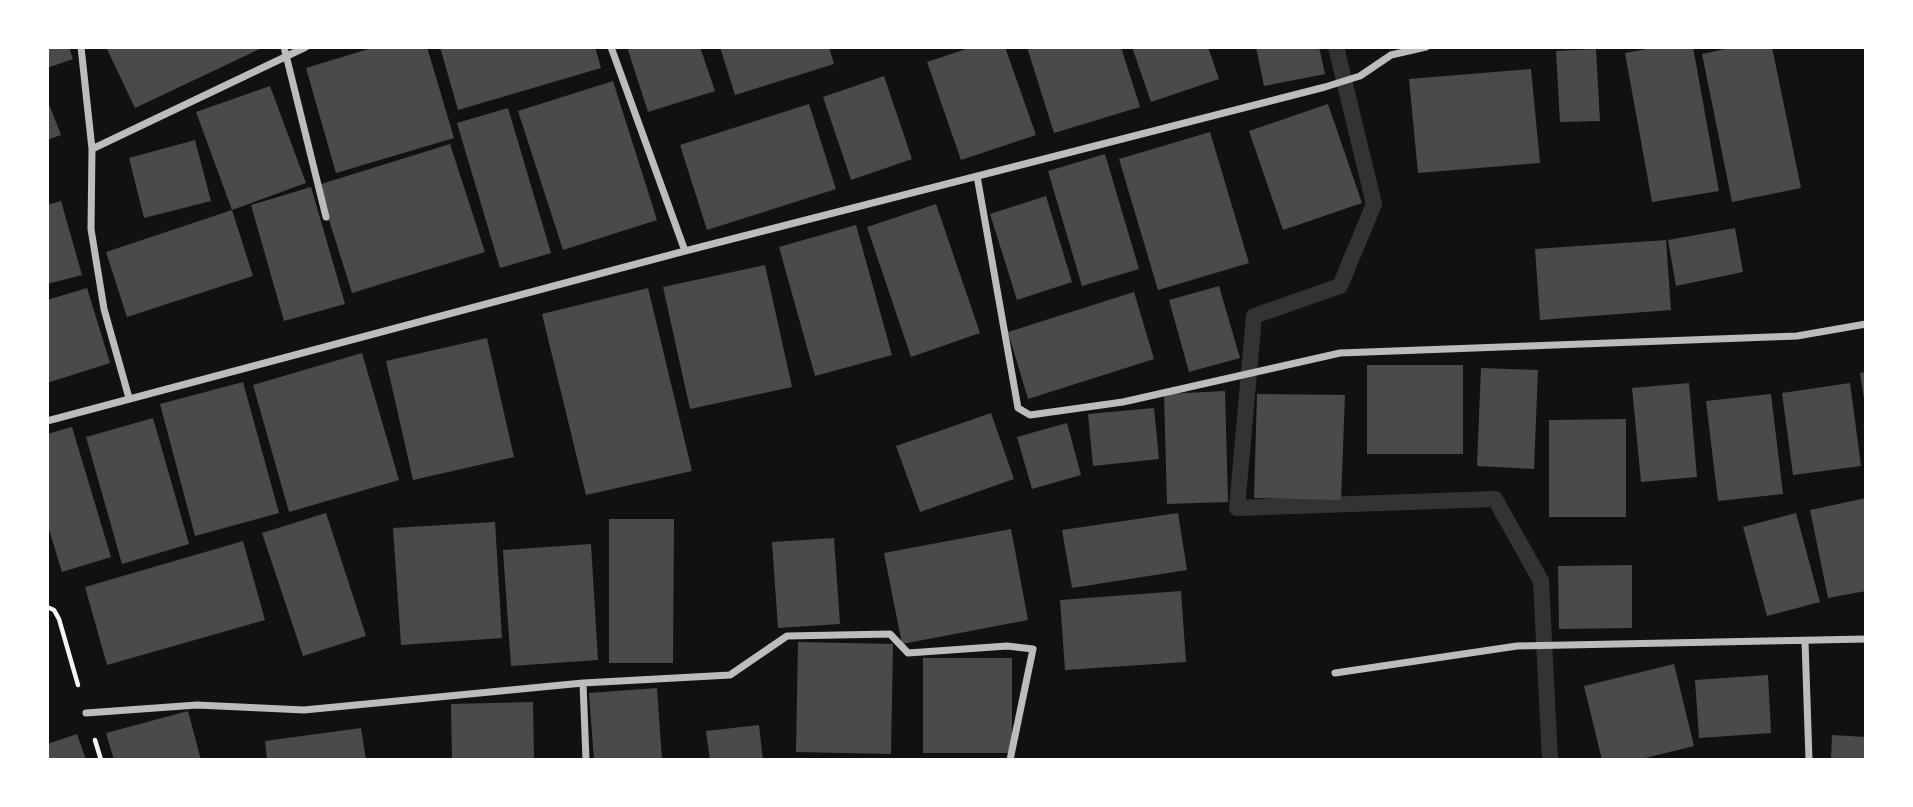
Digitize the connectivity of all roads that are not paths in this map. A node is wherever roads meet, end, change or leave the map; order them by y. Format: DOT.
graph roads {
  1 [pos="82,47"];
  2 [pos="284,47"];
  3 [pos="306,47"];
  4 [pos="611,47"];
  5 [pos="1426,47"];
  6 [pos="287,56"];
  7 [pos="92,149"];
  8 [pos="977,176"];
  9 [pos="326,217"];
  10 [pos="685,251"];
  11 [pos="1866,324"];
  12 [pos="129,398"];
  13 [pos="47,421"];
  14 [pos="1866,639"];
  15 [pos="1805,640"];
  16 [pos="1335,673"];
  17 [pos="583,683"];
  18 [pos="86,713"];
  19 [pos="586,760"];
  20 [pos="1010,760"];
  21 [pos="1809,760"];
  1 -- 7 [label="street"];
  2 -- 6 [label="street"];
  3 -- 6 [label="street"];
  4 -- 10 [label="street"];
  5 -- 8 [label="street"];
  6 -- 7 [label="street"];
  6 -- 9 [label="street"];
  7 -- 12 [label="street"];
  8 -- 10 [label="street"];
  8 -- 11 [label="street"];
  10 -- 12 [label="street"];
  12 -- 13 [label="street"];
  14 -- 15 [label="street"];
  15 -- 16 [label="street"];
  15 -- 21 [label="street"];
  17 -- 18 [label="street"];
  17 -- 19 [label="street"];
  17 -- 20 [label="street"];
}
